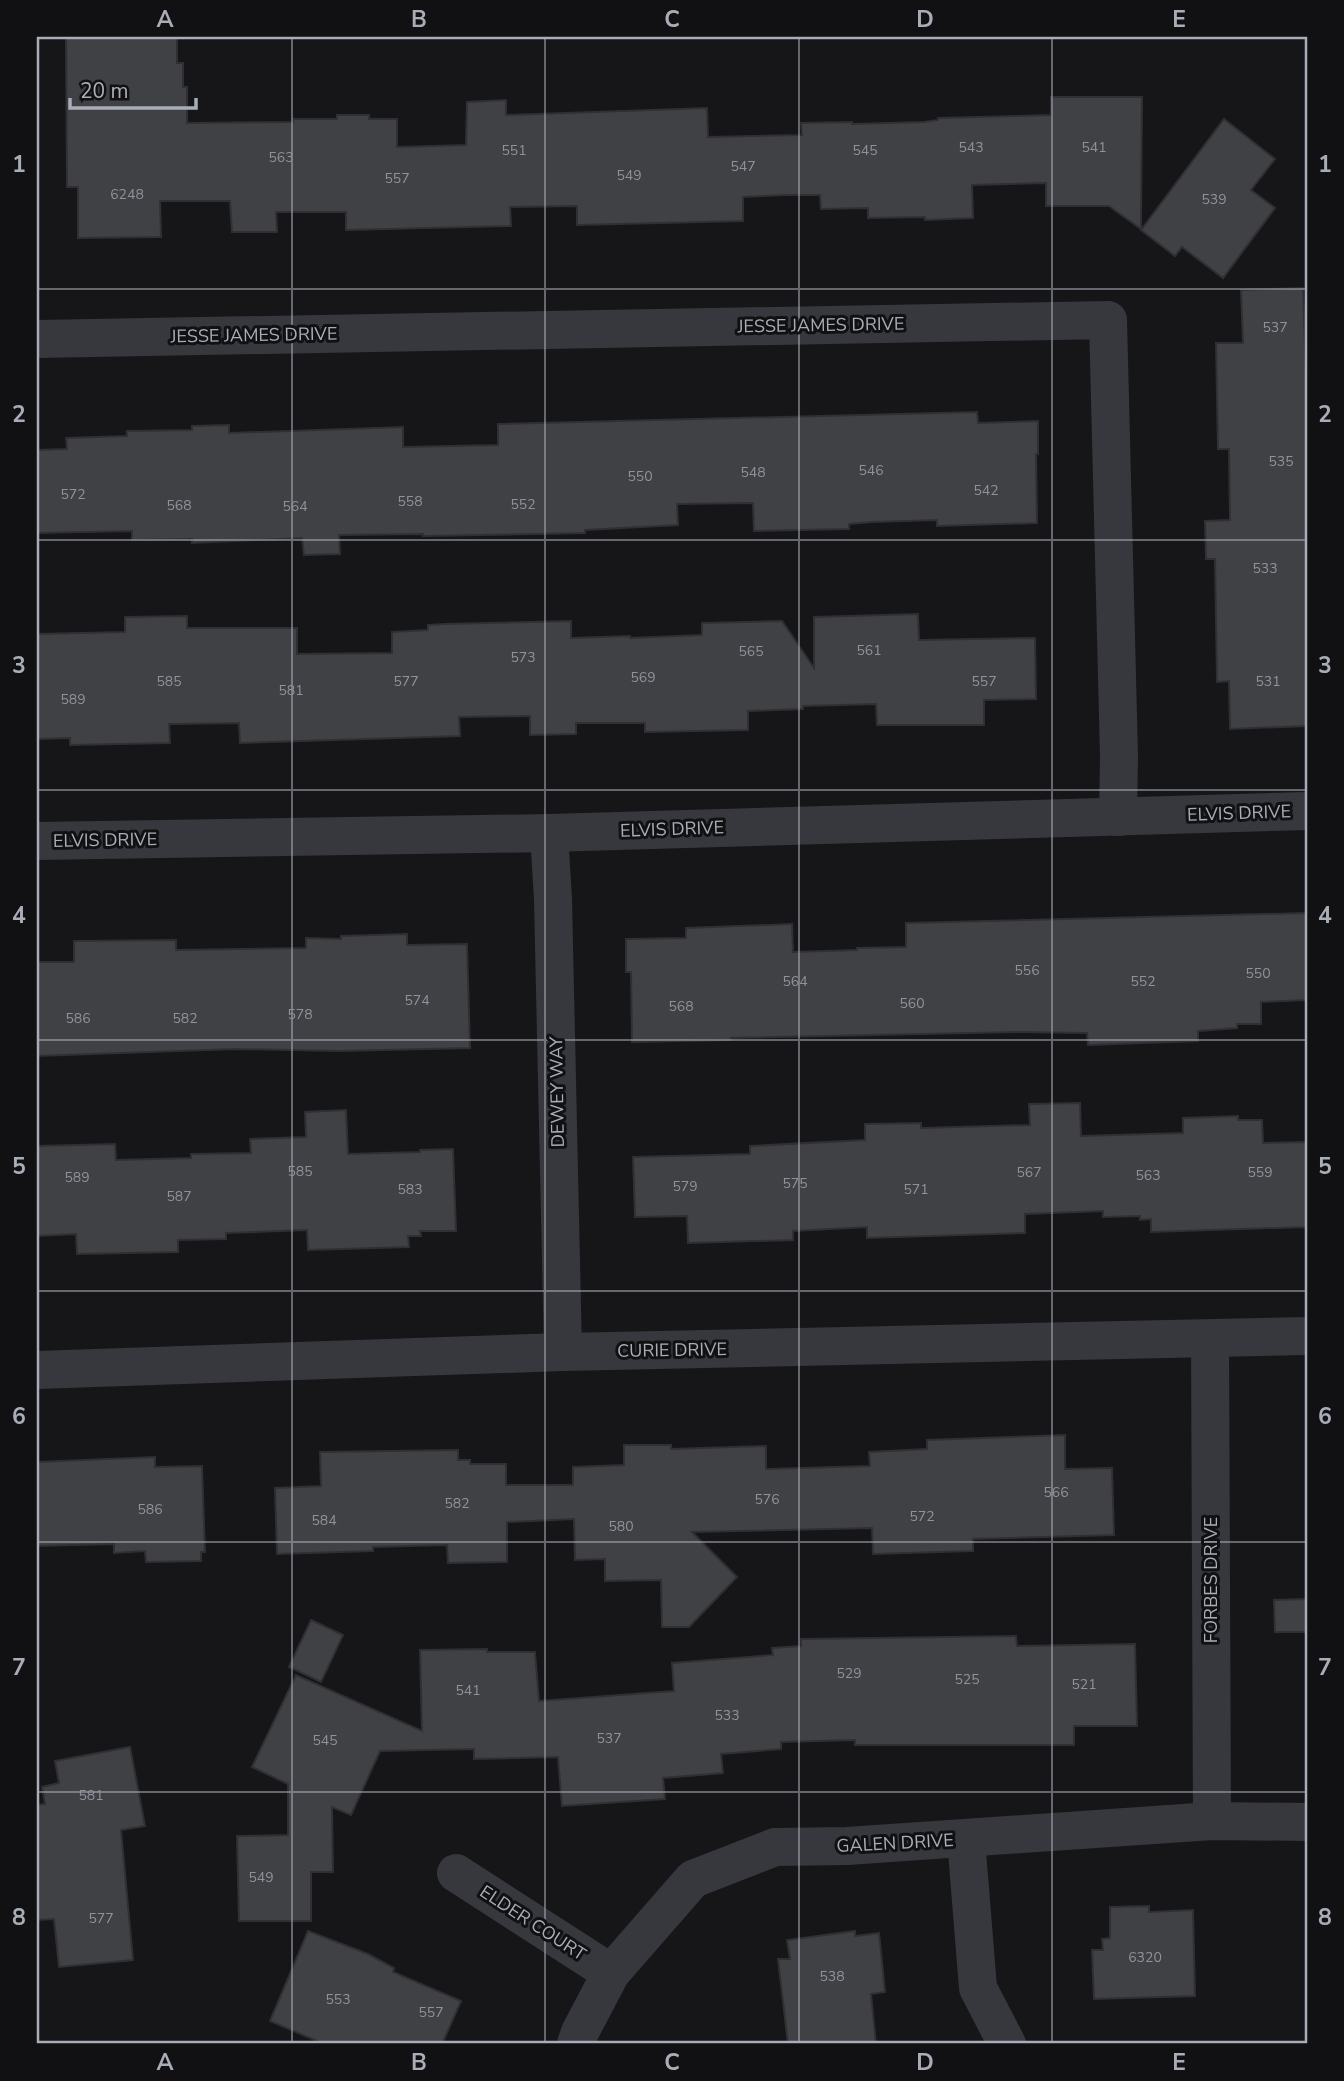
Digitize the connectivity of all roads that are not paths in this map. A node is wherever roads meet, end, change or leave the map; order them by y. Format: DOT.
graph roads {
  1 [pos="37,339"];
  2 [pos="1307,811"];
  3 [pos="1118,817"];
  4 [pos="549,833"];
  5 [pos="37,841"];
  6 [pos="1307,1336"];
  7 [pos="1210,1339"];
  8 [pos="563,1352"];
  9 [pos="37,1370"];
  10 [pos="1212,1821"];
  11 [pos="1307,1822"];
  12 [pos="967,1839"];
  13 [pos="456,1873"];
  14 [pos="611,1973"];
  15 [pos="576,2044"];
  16 [pos="1007,2044"];
  1 -- 3 [label="street, JESSE JAMES DRIVE"];
  2 -- 3 [label="street, ELVIS DRIVE"];
  3 -- 4 [label="street, ELVIS DRIVE"];
  4 -- 5 [label="street, ELVIS DRIVE"];
  4 -- 8 [label="street, DEWEY WAY"];
  6 -- 7 [label="street, CURIE DRIVE"];
  7 -- 8 [label="street, CURIE DRIVE"];
  7 -- 10 [label="street, FORBES DRIVE"];
  8 -- 9 [label="street, CURIE DRIVE"];
  10 -- 11 [label="street, GALEN DRIVE"];
  10 -- 12 [label="street, GALEN DRIVE"];
  12 -- 14 [label="street, GALEN DRIVE"];
  12 -- 16 [label="street"];
  13 -- 14 [label="street, ELDER COURT"];
  14 -- 15 [label="street, GALEN DRIVE"];
}
